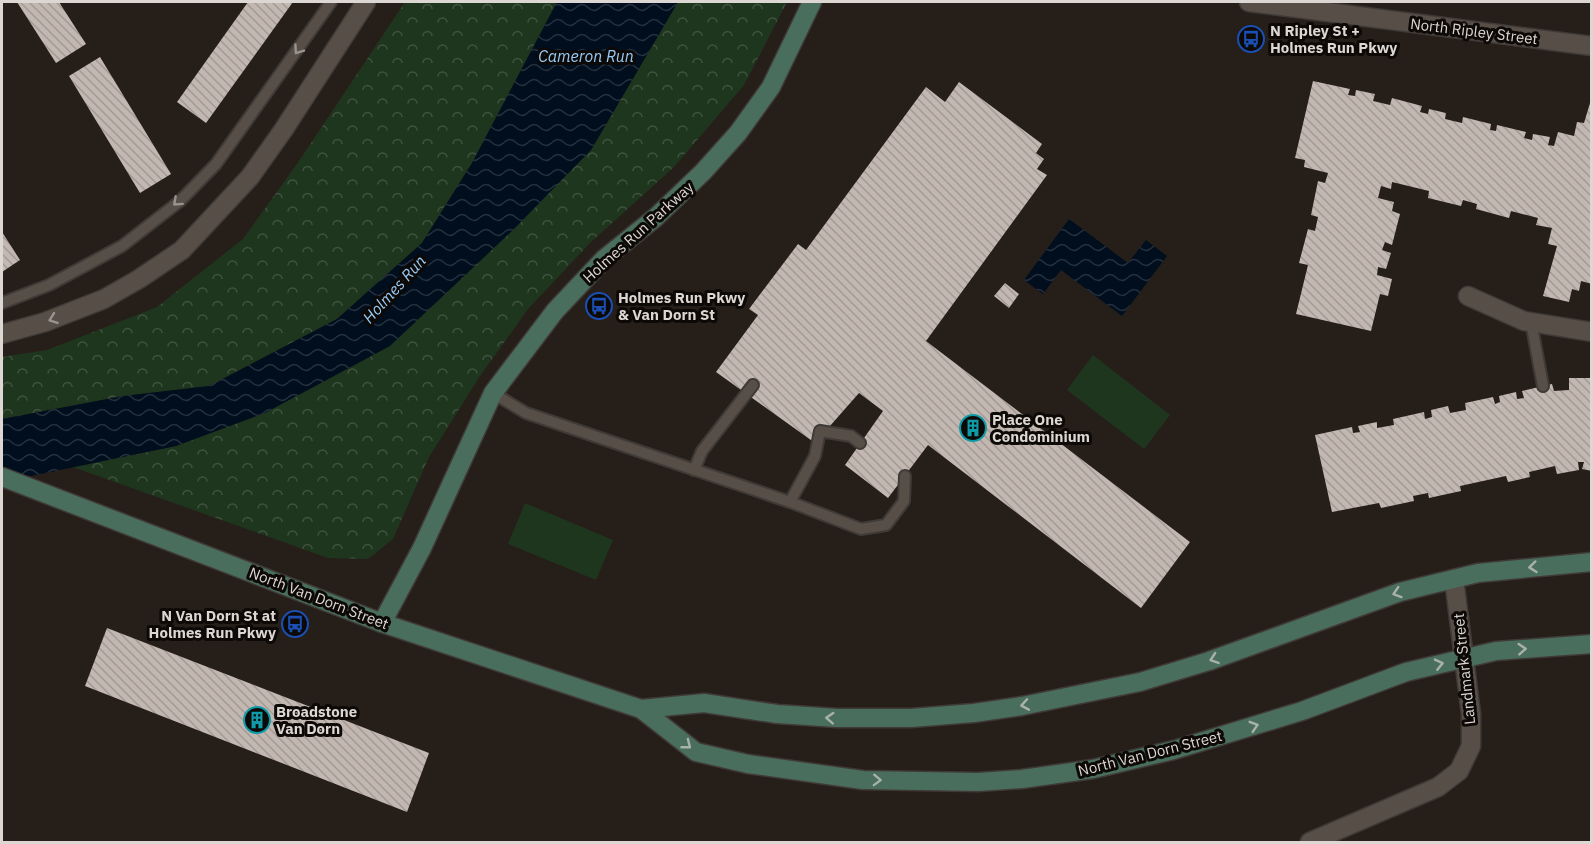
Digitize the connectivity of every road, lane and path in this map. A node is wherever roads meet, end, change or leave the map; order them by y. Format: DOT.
graph roads {
  1 [pos="331,2"];
  2 [pos="366,2"];
  3 [pos="812,2"];
  4 [pos="1249,2"];
  5 [pos="1592,46"];
  6 [pos="1468,296"];
  7 [pos="2,303"];
  8 [pos="1531,322"];
  9 [pos="1592,332"];
  10 [pos="2,334"];
  11 [pos="753,385"];
  12 [pos="1543,386"];
  13 [pos="494,393"];
  14 [pos="860,443"];
  15 [pos="694,470"];
  16 [pos="905,476"];
  17 [pos="2,477"];
  18 [pos="790,502"];
  19 [pos="1592,562"];
  20 [pos="1454,579"];
  21 [pos="382,623"];
  22 [pos="1592,644"];
  23 [pos="1465,658"];
  24 [pos="640,709"];
  25 [pos="1310,843"];
  1 -- 7 [label="lane, one-way"];
  2 -- 10 [label="street, one-way"];
  3 -- 13 [label="main road, Holmes Run Parkway"];
  4 -- 5 [label="street, North Ripley Street"];
  6 -- 8 [label="street"];
  8 -- 9 [label="street"];
  8 -- 12 [label="lane"];
  11 -- 15 [label="lane"];
  13 -- 15 [label="lane"];
  13 -- 21 [label="main road, Holmes Run Parkway"];
  14 -- 18 [label="lane"];
  15 -- 18 [label="lane"];
  16 -- 18 [label="lane"];
  17 -- 21 [label="main road, North Van Dorn Street"];
  19 -- 20 [label="main road, North Van Dorn Street, one-way"];
  20 -- 23 [label="street, Landmark Street"];
  20 -- 24 [label="main road, North Van Dorn Street, one-way"];
  21 -- 24 [label="main road, North Van Dorn Street"];
  23 -- 22 [label="main road, North Van Dorn Street, one-way"];
  24 -- 23 [label="main road, North Van Dorn Street, one-way"];
  23 -- 25 [label="street, Landmark Street"];
}
